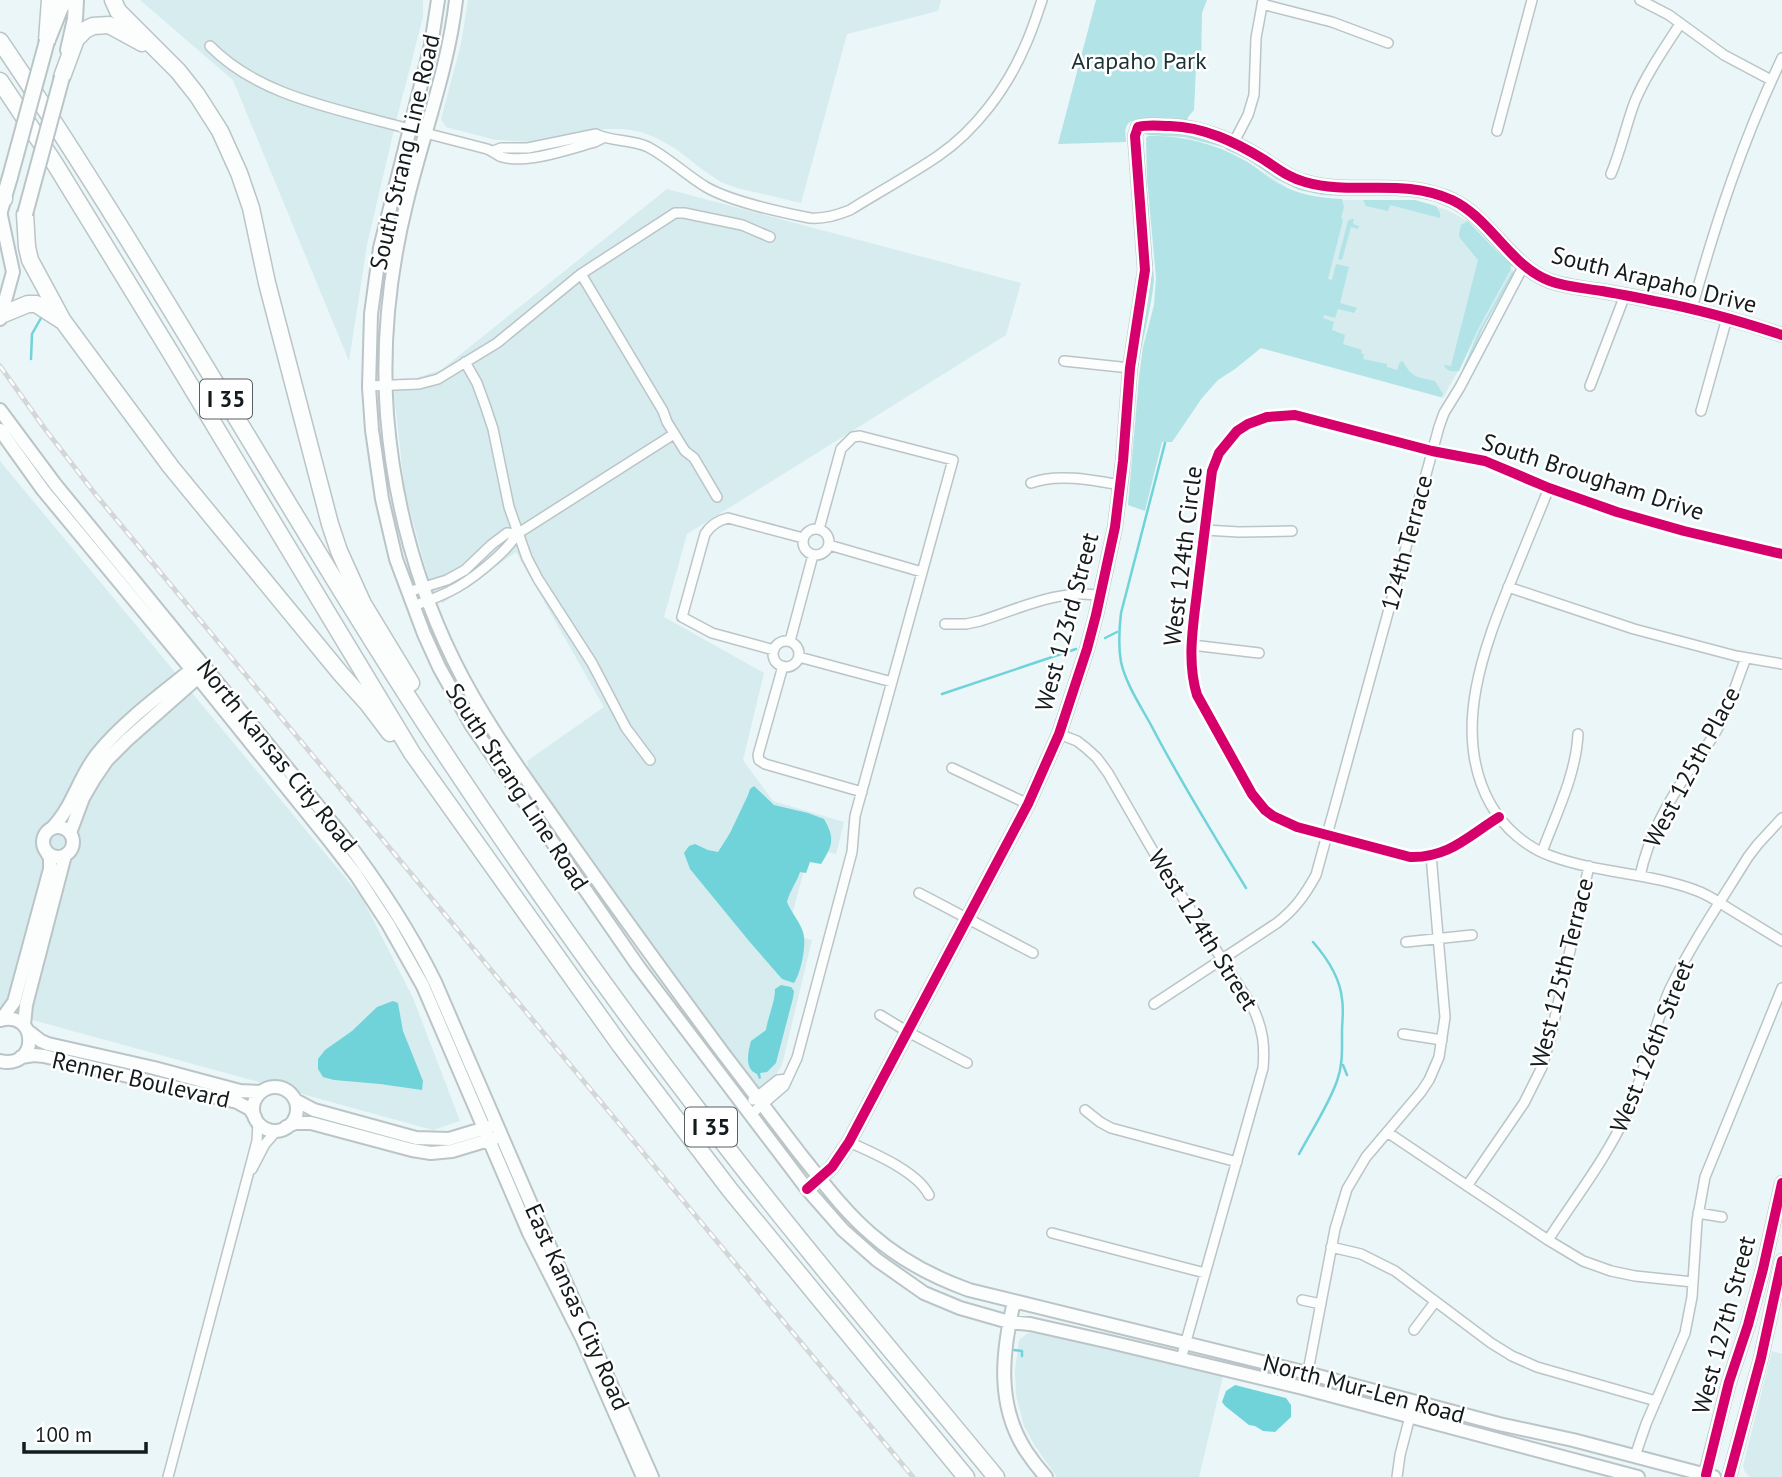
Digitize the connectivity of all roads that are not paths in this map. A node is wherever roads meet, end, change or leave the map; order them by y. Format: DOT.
graph roads {
  1 [pos="50,0"];
  2 [pos="67,0"];
  3 [pos="76,0"];
  4 [pos="113,0"];
  5 [pos="438,0"];
  6 [pos="456,0"];
  7 [pos="1042,0"];
  8 [pos="1532,0"];
  9 [pos="1640,0"];
  10 [pos="1262,2"];
  11 [pos="1680,24"];
  12 [pos="0,41"];
  13 [pos="47,41"];
  14 [pos="1388,43"];
  15 [pos="210,46"];
  16 [pos="156,50"];
  17 [pos="1782,58"];
  18 [pos="62,77"];
  19 [pos="1772,80"];
  20 [pos="0,81"];
  21 [pos="1138,127"];
  22 [pos="409,129"];
  23 [pos="1497,131"];
  24 [pos="425,133"];
  25 [pos="1234,142"];
  26 [pos="1611,174"];
  27 [pos="1,203"];
  28 [pos="25,214"];
  29 [pos="770,237"];
  30 [pos="3,239"];
  31 [pos="1524,265"];
  32 [pos="581,274"];
  33 [pos="1625,295"];
  34 [pos="1692,308"];
  35 [pos="0,317"];
  36 [pos="1727,318"];
  37 [pos="63,321"];
  38 [pos="1782,335"];
  39 [pos="1064,361"];
  40 [pos="465,362"];
  41 [pos="1130,368"];
  42 [pos="386,385"];
  43 [pos="369,386"];
  44 [pos="1590,386"];
  45 [pos="0,410"];
  46 [pos="1701,411"];
  47 [pos="0,430"];
  48 [pos="674,434"];
  49 [pos="1432,451"];
  50 [pos="1031,483"];
  51 [pos="1121,485"];
  52 [pos="1549,488"];
  53 [pos="717,497"];
  54 [pos="819,529"];
  55 [pos="1205,530"];
  56 [pos="1292,531"];
  57 [pos="517,534"];
  58 [pos="803,538"];
  59 [pos="829,545"];
  60 [pos="1782,554"];
  61 [pos="813,555"];
  62 [pos="922,572"];
  63 [pos="423,587"];
  64 [pos="1508,587"];
  65 [pos="408,592"];
  66 [pos="1100,596"];
  67 [pos="428,601"];
  68 [pos="413,606"];
  69 [pos="945,624"];
  70 [pos="790,641"];
  71 [pos="1192,645"];
  72 [pos="774,650"];
  73 [pos="1259,653"];
  74 [pos="799,657"];
  75 [pos="1746,658"];
  76 [pos="1782,664"];
  77 [pos="783,666"];
  78 [pos="200,669"];
  79 [pos="892,682"];
  80 [pos="1059,734"];
  81 [pos="1578,734"];
  82 [pos="412,753"];
  83 [pos="449,759"];
  84 [pos="650,760"];
  85 [pos="952,768"];
  86 [pos="862,792"];
  87 [pos="1028,804"];
  88 [pos="1499,817"];
  89 [pos="1782,818"];
  90 [pos="52,828"];
  91 [pos="70,833"];
  92 [pos="1327,835"];
  93 [pos="1542,852"];
  94 [pos="47,853"];
  95 [pos="1431,855"];
  96 [pos="65,856"];
  97 [pos="1589,866"];
  98 [pos="1640,876"];
  99 [pos="919,893"];
  100 [pos="1720,903"];
  101 [pos="968,920"];
  102 [pos="1472,935"];
  103 [pos="1439,939"];
  104 [pos="1782,941"];
  105 [pos="1406,942"];
  106 [pos="1033,953"];
  107 [pos="1222,960"];
  108 [pos="1782,988"];
  109 [pos="1154,1004"];
  110 [pos="880,1015"];
  111 [pos="1,1020"];
  112 [pos="26,1028"];
  113 [pos="908,1032"];
  114 [pos="1404,1034"];
  115 [pos="1442,1040"];
  116 [pos="21,1058"];
  117 [pos="0,1060"];
  118 [pos="967,1063"];
  119 [pos="261,1092"];
  120 [pos="295,1100"];
  121 [pos="760,1101"];
  122 [pos="1085,1110"];
  123 [pos="747,1111"];
  124 [pos="256,1119"];
  125 [pos="281,1129"];
  126 [pos="500,1130"];
  127 [pos="1387,1132"];
  128 [pos="487,1135"];
  129 [pos="849,1142"];
  130 [pos="1237,1162"];
  131 [pos="820,1179"];
  132 [pos="1782,1183"];
  133 [pos="1467,1186"];
  134 [pos="244,1187"];
  135 [pos="807,1189"];
  136 [pos="929,1195"];
  137 [pos="1698,1213"];
  138 [pos="1779,1216"];
  139 [pos="1721,1217"];
  140 [pos="1052,1233"];
  141 [pos="1548,1240"];
  142 [pos="1331,1247"];
  143 [pos="1782,1261"];
  144 [pos="1205,1273"];
  145 [pos="1693,1282"];
  146 [pos="1302,1300"];
  147 [pos="1014,1302"];
  148 [pos="1435,1302"];
  149 [pos="1321,1304"];
  150 [pos="1009,1322"];
  151 [pos="1414,1330"];
  152 [pos="1185,1343"];
  153 [pos="1181,1359"];
  154 [pos="1307,1373"];
  155 [pos="1303,1388"];
  156 [pos="1414,1401"];
  157 [pos="1656,1401"];
  158 [pos="1410,1417"];
  159 [pos="1636,1456"];
  160 [pos="1709,1476"];
  161 [pos="168,1477"];
  162 [pos="643,1477"];
  163 [pos="652,1477"];
  164 [pos="966,1477"];
  165 [pos="996,1477"];
  166 [pos="1046,1477"];
  167 [pos="1397,1477"];
  168 [pos="1638,1477"];
  169 [pos="1729,1477"];
  1 -- 13 [label="highway"];
  2 -- 13 [label="main road"];
  3 -- 18 [label="main road"];
  4 -- 16 [label="highway"];
  5 -- 22 [label="main road, South Strang Line Road"];
  6 -- 24 [label="main road, South Strang Line Road"];
  7 -- 24 [label="street"];
  8 -- 23 [label="street"];
  9 -- 11 [label="street"];
  10 -- 14 [label="street"];
  10 -- 25 [label="street"];
  11 -- 19 [label="street"];
  11 -- 26 [label="street"];
  12 -- 83 [label="highway, I 35"];
  13 -- 27 [label="main road, bridge"];
  15 -- 22 [label="street"];
  16 -- 18 [label="highway"];
  16 -- 83 [label="highway"];
  17 -- 19 [label="street"];
  18 -- 28 [label="main road, bridge"];
  19 -- 34 [label="street"];
  20 -- 82 [label="highway, I 35"];
  21 -- 25 [label="main road, South Arapaho Drive"];
  21 -- 41 [label="main road, West 123rd Street"];
  22 -- 24 [label="street"];
  22 -- 43 [label="main road, South Strang Line Road"];
  24 -- 42 [label="main road, South Strang Line Road"];
  25 -- 31 [label="main road, South Arapaho Drive"];
  27 -- 30 [label="main road"];
  28 -- 30 [label="main road"];
  28 -- 37 [label="highway"];
  29 -- 32 [label="street"];
  30 -- 35 [label="main road"];
  31 -- 33 [label="main road, South Arapaho Drive"];
  31 -- 49 [label="street, 124th Terrace"];
  32 -- 40 [label="street"];
  32 -- 48 [label="street"];
  33 -- 34 [label="main road, South Arapaho Drive"];
  33 -- 44 [label="street"];
  34 -- 36 [label="main road, South Arapaho Drive"];
  35 -- 37 [label="highway"];
  36 -- 38 [label="main road, South Arapaho Drive"];
  36 -- 46 [label="street"];
  37 -- 82 [label="highway"];
  39 -- 41 [label="street"];
  40 -- 42 [label="street"];
  40 -- 57 [label="street"];
  41 -- 51 [label="main road, West 123rd Street"];
  42 -- 43 [label="street"];
  42 -- 63 [label="main road, South Strang Line Road"];
  43 -- 65 [label="main road, South Strang Line Road"];
  45 -- 78 [label="main road, North Kansas City Road"];
  47 -- 78 [label="main road, North Kansas City Road"];
  48 -- 53 [label="street"];
  48 -- 57 [label="street"];
  49 -- 52 [label="street, South Brougham Drive"];
  49 -- 55 [label="street, West 124th Circle"];
  49 -- 92 [label="street, 124th Terrace"];
  50 -- 51 [label="street"];
  51 -- 66 [label="main road, West 123rd Street"];
  52 -- 60 [label="street, South Brougham Drive"];
  52 -- 64 [label="street"];
  54 -- 58 [label="street"];
  54 -- 59 [label="street"];
  54 -- 62 [label="street"];
  55 -- 56 [label="street, West 124th Circle"];
  55 -- 71 [label="street, West 124th Circle"];
  57 -- 63 [label="street"];
  57 -- 67 [label="street"];
  57 -- 84 [label="street"];
  58 -- 61 [label="street"];
  58 -- 72 [label="street"];
  59 -- 61 [label="street"];
  59 -- 62 [label="street"];
  61 -- 70 [label="street"];
  62 -- 79 [label="street"];
  63 -- 65 [label="street"];
  63 -- 67 [label="main road, South Strang Line Road"];
  64 -- 75 [label="street"];
  64 -- 88 [label="street"];
  65 -- 68 [label="main road, South Strang Line Road"];
  66 -- 69 [label="street"];
  66 -- 80 [label="main road, West 123rd Street"];
  67 -- 68 [label="street"];
  67 -- 121 [label="main road, South Strang Line Road"];
  68 -- 123 [label="main road, South Strang Line Road"];
  70 -- 72 [label="street"];
  70 -- 74 [label="street"];
  71 -- 73 [label="street, West 124th Circle"];
  71 -- 92 [label="street, West 124th Circle"];
  72 -- 77 [label="street"];
  74 -- 77 [label="street"];
  74 -- 79 [label="street"];
  75 -- 76 [label="street"];
  75 -- 98 [label="street, West 125th Place"];
  77 -- 86 [label="street"];
  78 -- 90 [label="main road"];
  78 -- 91 [label="main road"];
  78 -- 126 [label="main road, North Kansas City Road"];
  78 -- 128 [label="main road, North Kansas City Road"];
  79 -- 86 [label="street"];
  80 -- 87 [label="main road, West 123rd Street"];
  80 -- 107 [label="street, West 124th Street"];
  81 -- 93 [label="street"];
  82 -- 164 [label="highway, I 35"];
  83 -- 165 [label="highway, I 35"];
  85 -- 87 [label="street"];
  86 -- 121 [label="street"];
  87 -- 101 [label="main road, West 123rd Street"];
  88 -- 93 [label="street"];
  88 -- 95 [label="street"];
  89 -- 100 [label="street, West 126th Street"];
  90 -- 91 [label="main road"];
  90 -- 94 [label="main road"];
  91 -- 96 [label="main road"];
  92 -- 95 [label="street, West 124th Circle"];
  92 -- 107 [label="street, 124th Terrace"];
  93 -- 97 [label="street"];
  94 -- 96 [label="main road"];
  94 -- 111 [label="main road"];
  95 -- 103 [label="street"];
  96 -- 112 [label="main road"];
  97 -- 98 [label="street"];
  97 -- 133 [label="street, West 125th Terrace"];
  98 -- 100 [label="street"];
  99 -- 101 [label="street"];
  100 -- 104 [label="street"];
  100 -- 141 [label="street, West 126th Street"];
  101 -- 106 [label="street"];
  101 -- 113 [label="main road, West 123rd Street"];
  102 -- 103 [label="street"];
  103 -- 105 [label="street"];
  103 -- 115 [label="street"];
  107 -- 109 [label="street, 124th Terrace"];
  107 -- 130 [label="street, West 124th Street"];
  108 -- 137 [label="street"];
  110 -- 113 [label="street"];
  111 -- 112 [label="main road, Renner Boulevard"];
  112 -- 116 [label="main road"];
  112 -- 119 [label="main road, Renner Boulevard"];
  113 -- 118 [label="street"];
  113 -- 129 [label="main road, West 123rd Street"];
  114 -- 115 [label="street"];
  115 -- 127 [label="street"];
  116 -- 117 [label="main road, Renner Boulevard"];
  116 -- 124 [label="main road, Renner Boulevard"];
  119 -- 120 [label="main road"];
  119 -- 124 [label="main road"];
  120 -- 125 [label="main road"];
  120 -- 128 [label="main road"];
  121 -- 123 [label="street"];
  121 -- 131 [label="main road, South Strang Line Road"];
  122 -- 130 [label="street"];
  123 -- 135 [label="main road, South Strang Line Road"];
  124 -- 125 [label="main road"];
  124 -- 134 [label="street"];
  125 -- 128 [label="main road"];
  125 -- 134 [label="street"];
  126 -- 128 [label="main road"];
  126 -- 163 [label="main road, East Kansas City Road"];
  127 -- 133 [label="street"];
  127 -- 142 [label="street"];
  128 -- 162 [label="main road, East Kansas City Road"];
  129 -- 131 [label="main road, West 123rd Street"];
  129 -- 136 [label="street"];
  130 -- 144 [label="street, West 124th Street"];
  131 -- 135 [label="main road, West 123rd Street"];
  131 -- 147 [label="main road, South Strang Line Road"];
  132 -- 138 [label="main road, West 127th Street"];
  133 -- 141 [label="street"];
  134 -- 161 [label="street"];
  135 -- 150 [label="main road, South Strang Line Road"];
  137 -- 139 [label="street"];
  137 -- 145 [label="street"];
  138 -- 160 [label="main road, West 127th Street"];
  140 -- 144 [label="street"];
  141 -- 145 [label="street"];
  142 -- 148 [label="street"];
  142 -- 149 [label="street"];
  143 -- 169 [label="main road, West 127th Street"];
  144 -- 152 [label="street, West 124th Street"];
  145 -- 157 [label="street"];
  146 -- 149 [label="street"];
  147 -- 150 [label="main road"];
  147 -- 152 [label="main road, North Mur-Len Road"];
  148 -- 151 [label="street"];
  148 -- 157 [label="street"];
  149 -- 154 [label="street"];
  150 -- 153 [label="main road, North Mur-Len Road"];
  150 -- 166 [label="main road"];
  152 -- 153 [label="street, West 124th Street"];
  152 -- 154 [label="main road, North Mur-Len Road"];
  153 -- 155 [label="main road, North Mur-Len Road"];
  154 -- 155 [label="street"];
  154 -- 156 [label="main road, North Mur-Len Road"];
  155 -- 158 [label="main road, North Mur-Len Road"];
  156 -- 158 [label="street"];
  156 -- 159 [label="main road, North Mur-Len Road"];
  157 -- 159 [label="street"];
  158 -- 167 [label="street"];
  158 -- 168 [label="main road, North Mur-Len Road"];
  159 -- 160 [label="main road, North Mur-Len Road"];
}
